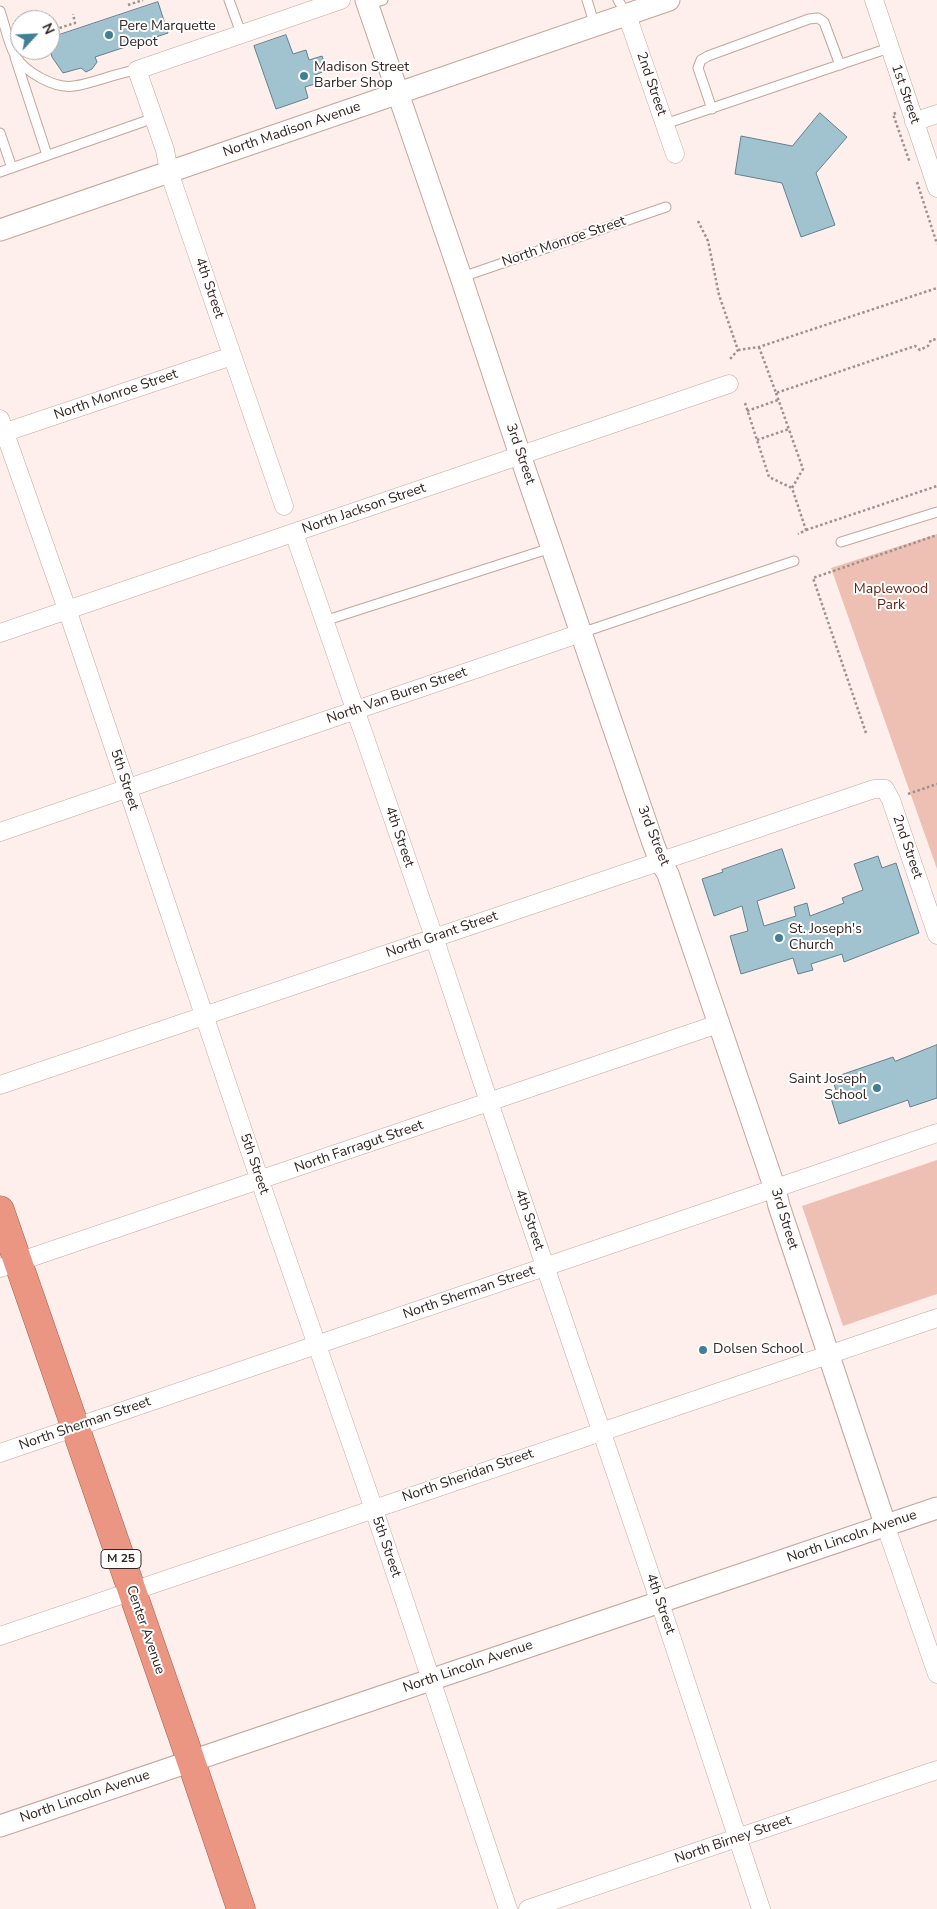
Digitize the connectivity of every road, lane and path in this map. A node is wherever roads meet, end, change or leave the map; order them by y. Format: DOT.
graph roads {
  1 [pos="143,0"];
  2 [pos="229,0"];
  3 [pos="341,0"];
  4 [pos="587,0"];
  5 [pos="669,0"];
  6 [pos="874,0"];
  7 [pos="372,2"];
  8 [pos="128,5"];
  9 [pos="622,7"];
  10 [pos="73,14"];
  11 [pos="1,16"];
  12 [pos="595,26"];
  13 [pos="60,28"];
  14 [pos="241,33"];
  15 [pos="10,42"];
  16 [pos="889,48"];
  17 [pos="16,60"];
  18 [pos="19,60"];
  19 [pos="840,65"];
  20 [pos="137,70"];
  21 [pos="398,94"];
  22 [pos="712,109"];
  23 [pos="937,114"];
  24 [pos="154,118"];
  25 [pos="914,122"];
  26 [pos="665,124"];
  27 [pos="0,132"];
  28 [pos="675,154"];
  29 [pos="47,155"];
  30 [pos="12,168"];
  31 [pos="0,172"];
  32 [pos="169,172"];
  33 [pos="937,188"];
  34 [pos="666,207"];
  35 [pos="698,221"];
  36 [pos="0,230"];
  37 [pos="461,277"];
  38 [pos="937,288"];
  39 [pos="937,339"];
  40 [pos="760,347"];
  41 [pos="738,350"];
  42 [pos="232,356"];
  43 [pos="730,359"];
  44 [pos="729,384"];
  45 [pos="776,393"];
  46 [pos="778,400"];
  47 [pos="745,403"];
  48 [pos="747,411"];
  49 [pos="2,428"];
  50 [pos="789,429"];
  51 [pos="757,440"];
  52 [pos="520,455"];
  53 [pos="937,486"];
  54 [pos="792,488"];
  55 [pos="284,506"];
  56 [pos="937,512"];
  57 [pos="806,530"];
  58 [pos="294,533"];
  59 [pos="798,534"];
  60 [pos="937,535"];
  61 [pos="841,542"];
  62 [pos="552,548"];
  63 [pos="794,561"];
  64 [pos="67,609"];
  65 [pos="324,622"];
  66 [pos="0,633"];
  67 [pos="581,633"];
  68 [pos="355,710"];
  69 [pos="866,733"];
  70 [pos="937,784"];
  71 [pos="127,788"];
  72 [pos="885,790"];
  73 [pos="908,794"];
  74 [pos="0,832"];
  75 [pos="660,861"];
  76 [pos="937,934"];
  77 [pos="434,937"];
  78 [pos="204,1016"];
  79 [pos="718,1024"];
  80 [pos="0,1084"];
  81 [pos="489,1102"];
  82 [pos="937,1132"];
  83 [pos="260,1181"];
  84 [pos="776,1189"];
  85 [pos="0,1210"];
  86 [pos="9,1265"];
  87 [pos="545,1267"];
  88 [pos="937,1318"];
  89 [pos="317,1344"];
  90 [pos="828,1354"];
  91 [pos="76,1427"];
  92 [pos="601,1431"];
  93 [pos="0,1453"];
  94 [pos="373,1508"];
  95 [pos="937,1508"];
  96 [pos="886,1527"];
  97 [pos="132,1592"];
  98 [pos="660,1602"];
  99 [pos="0,1636"];
  100 [pos="937,1674"];
  101 [pos="431,1679"];
  102 [pos="192,1761"];
  103 [pos="937,1770"];
  104 [pos="0,1826"];
  105 [pos="738,1839"];
  106 [pos="241,1909"];
  107 [pos="508,1909"];
  108 [pos="528,1909"];
  109 [pos="761,1909"];
  1 -- 8 [label="path"];
  2 -- 14 [label="lane"];
  3 -- 14 [label="street"];
  4 -- 12 [label="lane"];
  5 -- 9 [label="street, North Madison Avenue"];
  6 -- 16 [label="street, 1st Street"];
  7 -- 21 [label="street, 3rd Street"];
  9 -- 12 [label="street, North Madison Avenue"];
  9 -- 26 [label="street, 2nd Street"];
  10 -- 13 [label="path"];
  11 -- 15 [label="lane"];
  12 -- 21 [label="street, North Madison Avenue"];
  14 -- 20 [label="street"];
  16 -- 19 [label="lane"];
  16 -- 25 [label="street, 1st Street"];
  17 -- 29 [label="lane"];
  18 -- 20 [label="lane"];
  19 -- 22 [label="lane"];
  19 -- 22 [label="lane"];
  20 -- 24 [label="street, 4th Street"];
  21 -- 32 [label="street, North Madison Avenue"];
  21 -- 37 [label="street, 3rd Street"];
  22 -- 26 [label="lane"];
  23 -- 25 [label="street"];
  24 -- 29 [label="lane"];
  24 -- 32 [label="street, 4th Street"];
  25 -- 33 [label="street, 1st Street"];
  26 -- 28 [label="street, 2nd Street"];
  27 -- 30 [label="lane"];
  29 -- 30 [label="lane"];
  30 -- 31 [label="lane"];
  32 -- 36 [label="street, North Madison Avenue"];
  32 -- 42 [label="street, 4th Street"];
  34 -- 37 [label="lane, North Monroe Street"];
  35 -- 41 [label="path"];
  37 -- 52 [label="street, 3rd Street"];
  38 -- 40 [label="path"];
  39 -- 45 [label="path"];
  40 -- 41 [label="path"];
  40 -- 45 [label="path"];
  41 -- 43 [label="path"];
  42 -- 49 [label="street, North Monroe Street"];
  42 -- 55 [label="street, 4th Street"];
  44 -- 52 [label="street, North Jackson Street"];
  45 -- 46 [label="path"];
  46 -- 48 [label="path"];
  46 -- 50 [label="path"];
  47 -- 48 [label="path"];
  48 -- 51 [label="path"];
  49 -- 64 [label="street, 5th Street"];
  50 -- 51 [label="path"];
  50 -- 54 [label="path"];
  51 -- 54 [label="path"];
  52 -- 58 [label="street, North Jackson Street"];
  52 -- 62 [label="street, 3rd Street"];
  53 -- 57 [label="path"];
  54 -- 57 [label="path"];
  56 -- 61 [label="lane"];
  57 -- 59 [label="path"];
  58 -- 64 [label="street, North Jackson Street"];
  58 -- 65 [label="street, 4th Street"];
  60 -- 69 [label="path"];
  62 -- 65 [label="lane"];
  62 -- 67 [label="street, 3rd Street"];
  63 -- 67 [label="lane, North Van Buren Street"];
  64 -- 66 [label="street, North Jackson Street"];
  64 -- 71 [label="street, 5th Street"];
  65 -- 68 [label="street, 4th Street"];
  67 -- 68 [label="street, North Van Buren Street"];
  67 -- 75 [label="street, 3rd Street"];
  68 -- 71 [label="street, North Van Buren Street"];
  68 -- 77 [label="street, 4th Street"];
  70 -- 73 [label="path"];
  71 -- 74 [label="street, North Van Buren Street"];
  71 -- 78 [label="street, 5th Street"];
  72 -- 75 [label="street, North Grant Street"];
  72 -- 76 [label="street, 2nd Street"];
  75 -- 77 [label="street, North Grant Street"];
  75 -- 79 [label="street, 3rd Street"];
  77 -- 78 [label="street, North Grant Street"];
  77 -- 81 [label="street, 4th Street"];
  78 -- 80 [label="street, North Grant Street"];
  78 -- 83 [label="street, 5th Street"];
  79 -- 81 [label="street, North Farragut Street"];
  79 -- 84 [label="street, 3rd Street"];
  81 -- 83 [label="street, North Farragut Street"];
  81 -- 87 [label="street, 4th Street"];
  82 -- 84 [label="street, North Sherman Street"];
  83 -- 86 [label="street, North Farragut Street"];
  83 -- 89 [label="street, 5th Street"];
  84 -- 87 [label="street, North Sherman Street"];
  84 -- 90 [label="street, 3rd Street"];
  85 -- 86 [label="highway, Center Avenue / M 25"];
  86 -- 91 [label="highway, Center Avenue / M 25"];
  87 -- 89 [label="street, North Sherman Street"];
  87 -- 92 [label="street, 4th Street"];
  88 -- 90 [label="street, North Sheridan Street"];
  89 -- 91 [label="street, North Sherman Street"];
  89 -- 94 [label="street, 5th Street"];
  90 -- 92 [label="street, North Sheridan Street"];
  90 -- 96 [label="street, 3rd Street"];
  91 -- 93 [label="street, North Sherman Street"];
  91 -- 97 [label="highway, Center Avenue / M 25"];
  92 -- 94 [label="street, North Sheridan Street"];
  92 -- 98 [label="street, 4th Street"];
  94 -- 97 [label="street, North Sheridan Street"];
  94 -- 101 [label="street, 5th Street"];
  95 -- 96 [label="street, North Lincoln Avenue"];
  96 -- 98 [label="street, North Lincoln Avenue"];
  96 -- 100 [label="street, 3rd Street"];
  97 -- 99 [label="street, North Sheridan Street"];
  97 -- 102 [label="highway, Center Avenue / M 25"];
  98 -- 101 [label="street, North Lincoln Avenue"];
  98 -- 105 [label="street, 4th Street"];
  101 -- 102 [label="street, North Lincoln Avenue"];
  101 -- 107 [label="street, 5th Street"];
  102 -- 104 [label="street, North Lincoln Avenue"];
  102 -- 106 [label="highway, Center Avenue / M 25"];
  103 -- 105 [label="street, North Birney Street"];
  105 -- 108 [label="street, North Birney Street"];
  105 -- 109 [label="street, 4th Street"];
}
